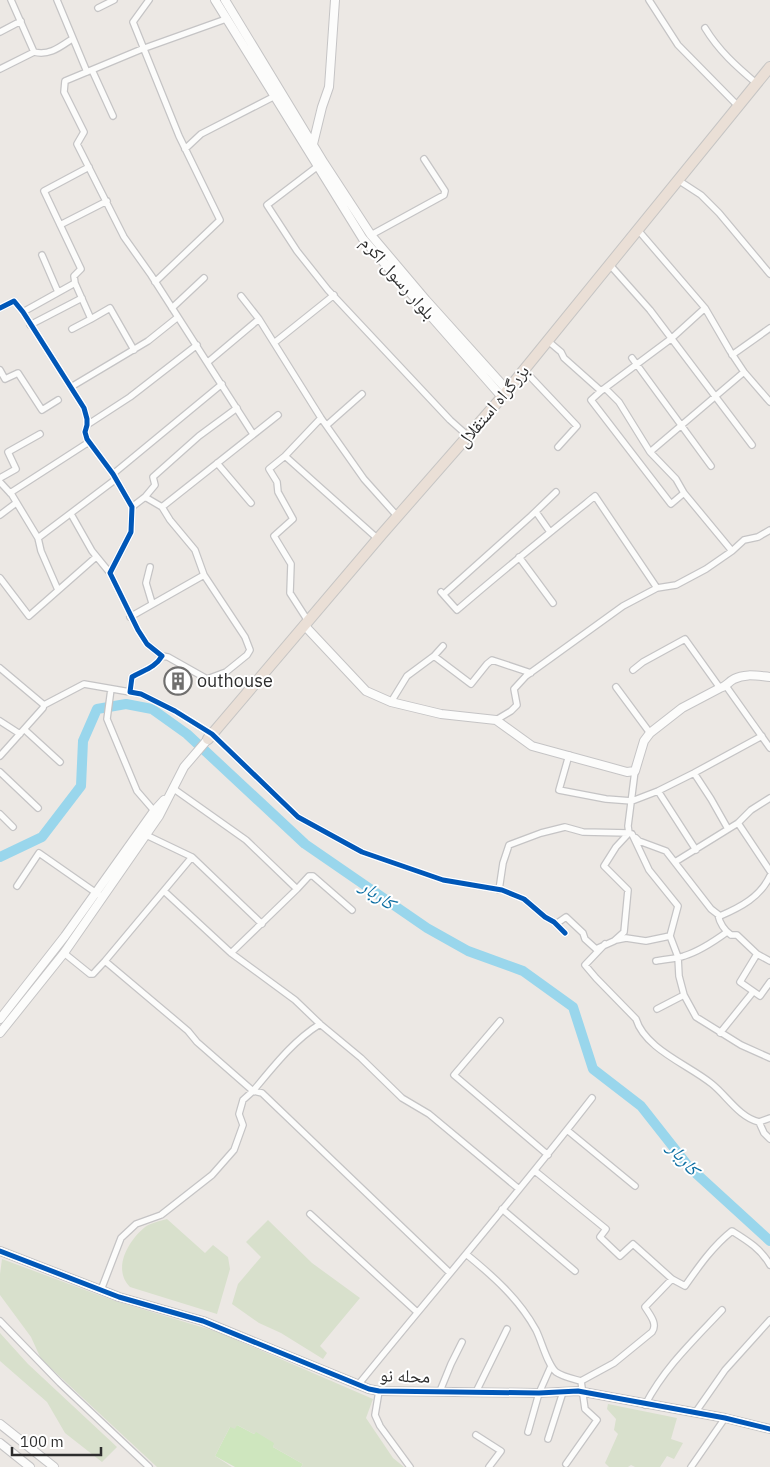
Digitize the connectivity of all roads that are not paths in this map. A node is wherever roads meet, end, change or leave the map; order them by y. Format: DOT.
graph roads {
  1 [pos="11,0"];
  2 [pos="57,0"];
  3 [pos="114,0"];
  4 [pos="149,0"];
  5 [pos="216,0"];
  6 [pos="225,0"];
  7 [pos="335,0"];
  8 [pos="648,0"];
  9 [pos="98,8"];
  10 [pos="226,19"];
  11 [pos="21,21"];
  12 [pos="705,28"];
  13 [pos="0,32"];
  14 [pos="72,39"];
  15 [pos="142,49"];
  16 [pos="34,52"];
  17 [pos="770,67"];
  18 [pos="0,69"];
  19 [pos="89,71"];
  20 [pos="756,83"];
  21 [pos="275,96"];
  22 [pos="738,106"];
  23 [pos="113,116"];
  24 [pos="310,147"];
  25 [pos="185,149"];
  26 [pos="424,159"];
  27 [pos="318,166"];
  28 [pos="89,167"];
  29 [pos="678,180"];
  30 [pos="107,201"];
  31 [pos="60,225"];
  32 [pos="638,230"];
  33 [pos="371,235"];
  34 [pos="42,254"];
  35 [pos="610,265"];
  36 [pos="770,274"];
  37 [pos="204,278"];
  38 [pos="156,282"];
  39 [pos="75,283"];
  40 [pos="58,292"];
  41 [pos="334,295"];
  42 [pos="241,296"];
  43 [pos="82,298"];
  44 [pos="0,308"];
  45 [pos="172,308"];
  46 [pos="705,308"];
  47 [pos="23,312"];
  48 [pos="178,317"];
  49 [pos="91,319"];
  50 [pos="260,319"];
  51 [pos="30,325"];
  52 [pos="770,328"];
  53 [pos="72,330"];
  54 [pos="672,338"];
  55 [pos="548,341"];
  56 [pos="274,343"];
  57 [pos="197,345"];
  58 [pos="134,350"];
  59 [pos="732,355"];
  60 [pos="632,358"];
  61 [pos="208,362"];
  62 [pos="637,364"];
  63 [pos="0,370"];
  64 [pos="524,370"];
  65 [pos="744,372"];
  66 [pos="222,384"];
  67 [pos="71,387"];
  68 [pos="603,389"];
  69 [pos="362,394"];
  70 [pos="505,394"];
  71 [pos="715,396"];
  72 [pos="58,400"];
  73 [pos="770,402"];
  74 [pos="237,408"];
  75 [pos="278,415"];
  76 [pos="321,418"];
  77 [pos="682,424"];
  78 [pos="87,425"];
  79 [pos="327,425"];
  80 [pos="40,434"];
  81 [pos="253,434"];
  82 [pos="468,436"];
  83 [pos="89,442"];
  84 [pos="752,444"];
  85 [pos="558,447"];
  86 [pos="650,452"];
  87 [pos="285,456"];
  88 [pos="217,463"];
  89 [pos="711,466"];
  90 [pos="114,477"];
  91 [pos="0,480"];
  92 [pos="556,492"];
  93 [pos="10,493"];
  94 [pos="684,493"];
  95 [pos="145,497"];
  96 [pos="16,503"];
  97 [pos="251,503"];
  98 [pos="132,507"];
  99 [pos="162,507"];
  100 [pos="536,512"];
  101 [pos="71,514"];
  102 [pos="0,515"];
  103 [pos="398,517"];
  104 [pos="770,530"];
  105 [pos="550,532"];
  106 [pos="38,538"];
  107 [pos="378,539"];
  108 [pos="732,551"];
  109 [pos="96,557"];
  110 [pos="519,557"];
  111 [pos="150,568"];
  112 [pos="110,573"];
  113 [pos="204,575"];
  114 [pos="0,578"];
  115 [pos="657,588"];
  116 [pos="58,590"];
  117 [pos="152,603"];
  118 [pos="553,603"];
  119 [pos="130,617"];
  120 [pos="306,623"];
  121 [pos="443,646"];
  122 [pos="162,656"];
  123 [pos="434,656"];
  124 [pos="0,668"];
  125 [pos="633,670"];
  126 [pos="531,673"];
  127 [pos="770,677"];
  128 [pos="616,687"];
  129 [pos="723,687"];
  130 [pos="110,691"];
  131 [pos="130,692"];
  132 [pos="392,702"];
  133 [pos="44,705"];
  134 [pos="496,720"];
  135 [pos="0,721"];
  136 [pos="22,732"];
  137 [pos="650,733"];
  138 [pos="210,736"];
  139 [pos="762,736"];
  140 [pos="770,748"];
  141 [pos="569,755"];
  142 [pos="0,756"];
  143 [pos="60,762"];
  144 [pos="635,771"];
  145 [pos="0,772"];
  146 [pos="694,773"];
  147 [pos="174,789"];
  148 [pos="658,791"];
  149 [pos="770,798"];
  150 [pos="632,801"];
  151 [pos="38,808"];
  152 [pos="0,814"];
  153 [pos="157,814"];
  154 [pos="738,822"];
  155 [pos="13,826"];
  156 [pos="728,829"];
  157 [pos="629,831"];
  158 [pos="146,835"];
  159 [pos="696,850"];
  160 [pos="192,856"];
  161 [pos="675,862"];
  162 [pos="770,871"];
  163 [pos="770,876"];
  164 [pos="768,884"];
  165 [pos="17,886"];
  166 [pos="297,889"];
  167 [pos="498,890"];
  168 [pos="164,891"];
  169 [pos="99,895"];
  170 [pos="352,910"];
  171 [pos="718,915"];
  172 [pos="262,924"];
  173 [pos="556,924"];
  174 [pos="727,932"];
  175 [pos="565,934"];
  176 [pos="670,936"];
  177 [pos="614,941"];
  178 [pos="605,944"];
  179 [pos="64,952"];
  180 [pos="231,953"];
  181 [pos="758,954"];
  182 [pos="678,957"];
  183 [pos="105,961"];
  184 [pos="656,961"];
  185 [pos="770,961"];
  186 [pos="770,982"];
  187 [pos="753,992"];
  188 [pos="684,995"];
  189 [pos="657,1009"];
  190 [pos="0,1018"];
  191 [pos="500,1021"];
  192 [pos="320,1024"];
  193 [pos="720,1033"];
  194 [pos="0,1034"];
  195 [pos="770,1058"];
  196 [pos="253,1090"];
  197 [pos="592,1098"];
  198 [pos="770,1118"];
  199 [pos="759,1122"];
  200 [pos="567,1130"];
  201 [pos="770,1139"];
  202 [pos="548,1155"];
  203 [pos="535,1171"];
  204 [pos="635,1186"];
  205 [pos="519,1189"];
  206 [pos="502,1209"];
  207 [pos="310,1214"];
  208 [pos="0,1251"];
  209 [pos="466,1254"];
  210 [pos="770,1265"];
  211 [pos="574,1271"];
  212 [pos="450,1272"];
  213 [pos="672,1279"];
  214 [pos="101,1290"];
  215 [pos="722,1310"];
  216 [pos="417,1312"];
  217 [pos="770,1320"];
  218 [pos="0,1321"];
  219 [pos="507,1329"];
  220 [pos="462,1342"];
  221 [pos="552,1366"];
  222 [pos="582,1381"];
  223 [pos="358,1385"];
  224 [pos="379,1391"];
  225 [pos="440,1391"];
  226 [pos="476,1392"];
  227 [pos="563,1392"];
  228 [pos="583,1392"];
  229 [pos="539,1394"];
  230 [pos="645,1405"];
  231 [pos="695,1413"];
  232 [pos="725,1418"];
  233 [pos="0,1424"];
  234 [pos="770,1428"];
  235 [pos="528,1432"];
  236 [pos="476,1434"];
  237 [pos="548,1439"];
  238 [pos="0,1443"];
  239 [pos="566,1464"];
  240 [pos="30,1467"];
  241 [pos="54,1467"];
  242 [pos="149,1467"];
  243 [pos="410,1467"];
  244 [pos="489,1467"];
  245 [pos="692,1467"];
  1 -- 11 [label="street"];
  2 -- 14 [label="street"];
  3 -- 9 [label="street"];
  4 -- 15 [label="street"];
  5 -- 10 [label="main road, بلوار رسول اکرم"];
  6 -- 24 [label="main road, بلوار رسول اکرم"];
  7 -- 24 [label="main road"];
  8 -- 22 [label="street"];
  10 -- 15 [label="street"];
  10 -- 21 [label="main road, بلوار رسول اکرم"];
  11 -- 13 [label="street"];
  11 -- 16 [label="street"];
  12 -- 20 [label="street"];
  14 -- 16 [label="street"];
  14 -- 19 [label="street"];
  15 -- 19 [label="street"];
  15 -- 25 [label="street"];
  16 -- 18 [label="street"];
  17 -- 20 [label="highway, بزرگراه استقلال"];
  19 -- 23 [label="street"];
  19 -- 28 [label="street"];
  20 -- 22 [label="highway, بزرگراه استقلال"];
  21 -- 24 [label="main road, بلوار رسول اکرم"];
  21 -- 25 [label="street"];
  22 -- 29 [label="highway, بزرگراه استقلال"];
  24 -- 27 [label="main road, بلوار رسول اکرم"];
  24 -- 33 [label="main road, بلوار رسول اکرم"];
  25 -- 38 [label="street"];
  26 -- 33 [label="street"];
  27 -- 41 [label="street"];
  27 -- 70 [label="main road, بلوار رسول اکرم"];
  28 -- 30 [label="street"];
  28 -- 31 [label="street"];
  29 -- 32 [label="highway, بزرگراه استقلال"];
  29 -- 36 [label="street"];
  30 -- 31 [label="street"];
  30 -- 38 [label="street"];
  31 -- 39 [label="street"];
  32 -- 35 [label="highway, بزرگراه استقلال"];
  32 -- 46 [label="street"];
  33 -- 70 [label="main road, بلوار رسول اکرم"];
  34 -- 40 [label="street"];
  35 -- 54 [label="street"];
  35 -- 55 [label="highway, بزرگراه استقلال"];
  37 -- 45 [label="street"];
  38 -- 45 [label="street"];
  39 -- 40 [label="street"];
  39 -- 43 [label="street"];
  40 -- 47 [label="street"];
  41 -- 56 [label="street"];
  41 -- 82 [label="street"];
  42 -- 50 [label="street"];
  43 -- 49 [label="street"];
  43 -- 51 [label="street"];
  44 -- 47 [label="street"];
  45 -- 48 [label="street"];
  46 -- 54 [label="street"];
  46 -- 59 [label="street"];
  47 -- 51 [label="street"];
  48 -- 57 [label="street"];
  48 -- 58 [label="street"];
  49 -- 53 [label="street"];
  49 -- 58 [label="street"];
  50 -- 56 [label="street"];
  50 -- 61 [label="street"];
  51 -- 67 [label="street"];
  52 -- 59 [label="street"];
  54 -- 62 [label="street"];
  54 -- 71 [label="street"];
  55 -- 64 [label="highway, بزرگراه استقلال"];
  55 -- 68 [label="street"];
  56 -- 76 [label="street"];
  57 -- 61 [label="street"];
  57 -- 78 [label="street"];
  58 -- 67 [label="street"];
  59 -- 65 [label="street"];
  60 -- 62 [label="street"];
  61 -- 66 [label="street"];
  62 -- 68 [label="street"];
  62 -- 77 [label="street"];
  63 -- 72 [label="street"];
  64 -- 70 [label="highway, بزرگراه استقلال"];
  64 -- 85 [label="street"];
  65 -- 71 [label="street"];
  65 -- 73 [label="street"];
  66 -- 74 [label="street"];
  66 -- 90 [label="street"];
  67 -- 78 [label="street"];
  68 -- 86 [label="street"];
  68 -- 94 [label="street"];
  69 -- 79 [label="street"];
  70 -- 82 [label="highway, بزرگراه استقلال"];
  71 -- 77 [label="street"];
  71 -- 84 [label="street"];
  74 -- 81 [label="street"];
  74 -- 95 [label="street"];
  75 -- 81 [label="street"];
  76 -- 79 [label="street"];
  76 -- 87 [label="street"];
  77 -- 86 [label="street"];
  77 -- 89 [label="street"];
  78 -- 83 [label="street"];
  79 -- 103 [label="street"];
  80 -- 91 [label="street"];
  81 -- 88 [label="street"];
  82 -- 103 [label="highway, بزرگراه استقلال"];
  83 -- 90 [label="street"];
  83 -- 93 [label="street"];
  86 -- 94 [label="street"];
  87 -- 107 [label="street"];
  87 -- 120 [label="street"];
  88 -- 97 [label="street"];
  88 -- 99 [label="street"];
  90 -- 98 [label="street"];
  90 -- 101 [label="street"];
  91 -- 93 [label="street"];
  92 -- 100 [label="street"];
  93 -- 96 [label="street"];
  94 -- 108 [label="street"];
  95 -- 98 [label="street"];
  95 -- 99 [label="street"];
  96 -- 102 [label="street"];
  96 -- 106 [label="street"];
  98 -- 112 [label="street"];
  99 -- 113 [label="street"];
  100 -- 105 [label="street"];
  100 -- 110 [label="street"];
  101 -- 106 [label="street"];
  101 -- 109 [label="street"];
  103 -- 107 [label="highway, بزرگراه استقلال"];
  104 -- 108 [label="street"];
  105 -- 110 [label="street"];
  105 -- 115 [label="street"];
  106 -- 116 [label="street"];
  107 -- 120 [label="highway, بزرگراه استقلال"];
  108 -- 115 [label="street"];
  109 -- 112 [label="street"];
  109 -- 116 [label="street"];
  110 -- 118 [label="street"];
  111 -- 117 [label="street"];
  112 -- 119 [label="street"];
  113 -- 117 [label="street"];
  113 -- 122 [label="street"];
  114 -- 116 [label="street"];
  115 -- 126 [label="street"];
  117 -- 119 [label="street"];
  119 -- 122 [label="street"];
  120 -- 132 [label="main road"];
  120 -- 138 [label="highway, بزرگراه استقلال"];
  121 -- 123 [label="street"];
  122 -- 131 [label="street"];
  123 -- 126 [label="street"];
  123 -- 132 [label="street"];
  124 -- 133 [label="street"];
  125 -- 129 [label="street"];
  126 -- 134 [label="street"];
  127 -- 129 [label="main road"];
  128 -- 137 [label="street"];
  129 -- 137 [label="main road"];
  129 -- 139 [label="street"];
  130 -- 131 [label="street"];
  130 -- 133 [label="street"];
  130 -- 153 [label="street"];
  131 -- 138 [label="street"];
  132 -- 134 [label="main road"];
  133 -- 136 [label="street"];
  134 -- 141 [label="main road"];
  135 -- 136 [label="street"];
  136 -- 142 [label="street"];
  136 -- 143 [label="street"];
  137 -- 144 [label="main road"];
  138 -- 147 [label="main road"];
  138 -- 167 [label="street"];
  139 -- 140 [label="street"];
  139 -- 146 [label="street"];
  141 -- 144 [label="main road"];
  141 -- 150 [label="street"];
  144 -- 150 [label="street"];
  145 -- 151 [label="street"];
  146 -- 148 [label="street"];
  146 -- 156 [label="street"];
  147 -- 153 [label="main road"];
  147 -- 166 [label="street"];
  148 -- 150 [label="street"];
  148 -- 159 [label="street"];
  149 -- 154 [label="street"];
  150 -- 157 [label="street"];
  152 -- 155 [label="street"];
  153 -- 158 [label="main road"];
  153 -- 169 [label="main road"];
  154 -- 156 [label="street"];
  154 -- 162 [label="street"];
  156 -- 159 [label="street"];
  157 -- 161 [label="street"];
  157 -- 167 [label="street"];
  157 -- 176 [label="street"];
  157 -- 177 [label="street"];
  158 -- 160 [label="street"];
  158 -- 169 [label="main road"];
  159 -- 161 [label="street"];
  160 -- 168 [label="street"];
  160 -- 172 [label="street"];
  161 -- 171 [label="street"];
  163 -- 164 [label="street"];
  164 -- 171 [label="street"];
  165 -- 169 [label="street"];
  166 -- 170 [label="street"];
  166 -- 172 [label="street"];
  167 -- 173 [label="street"];
  168 -- 180 [label="street"];
  168 -- 183 [label="street"];
  169 -- 179 [label="main road"];
  169 -- 190 [label="main road"];
  171 -- 174 [label="street"];
  172 -- 180 [label="street"];
  173 -- 175 [label="street"];
  173 -- 178 [label="street"];
  174 -- 181 [label="street"];
  174 -- 182 [label="street"];
  176 -- 177 [label="street"];
  176 -- 182 [label="street"];
  177 -- 178 [label="street"];
  178 -- 199 [label="street"];
  179 -- 183 [label="street"];
  179 -- 194 [label="main road"];
  180 -- 192 [label="street"];
  181 -- 185 [label="street"];
  181 -- 187 [label="street"];
  182 -- 184 [label="street"];
  182 -- 188 [label="street"];
  183 -- 196 [label="street"];
  186 -- 187 [label="street"];
  187 -- 193 [label="street"];
  188 -- 189 [label="street"];
  188 -- 193 [label="street"];
  191 -- 202 [label="street"];
  192 -- 196 [label="street"];
  192 -- 205 [label="street"];
  193 -- 195 [label="street"];
  196 -- 212 [label="street"];
  196 -- 214 [label="street"];
  197 -- 200 [label="street"];
  198 -- 199 [label="street"];
  199 -- 201 [label="street"];
  200 -- 202 [label="street"];
  200 -- 204 [label="street"];
  202 -- 203 [label="street"];
  203 -- 205 [label="street"];
  203 -- 213 [label="street"];
  205 -- 206 [label="street"];
  206 -- 209 [label="street"];
  206 -- 211 [label="street"];
  207 -- 216 [label="street"];
  208 -- 214 [label="main road, محله نو"];
  209 -- 212 [label="street"];
  209 -- 221 [label="street"];
  210 -- 213 [label="street"];
  212 -- 216 [label="street"];
  213 -- 222 [label="street"];
  214 -- 223 [label="main road, محله نو"];
  215 -- 230 [label="street"];
  216 -- 223 [label="street"];
  217 -- 231 [label="street"];
  218 -- 242 [label="street"];
  219 -- 226 [label="street"];
  220 -- 225 [label="street"];
  221 -- 222 [label="street"];
  221 -- 229 [label="street"];
  222 -- 228 [label="street"];
  223 -- 224 [label="main road, محله نو"];
  224 -- 225 [label="main road, محله نو"];
  224 -- 243 [label="street"];
  225 -- 226 [label="main road, محله نو"];
  226 -- 229 [label="main road, محله نو"];
  227 -- 228 [label="main road, محله نو"];
  227 -- 229 [label="main road, محله نو"];
  227 -- 237 [label="street"];
  228 -- 230 [label="main road, محله نو"];
  228 -- 239 [label="street"];
  229 -- 235 [label="street"];
  230 -- 231 [label="main road, محله نو"];
  231 -- 232 [label="main road, محله نو"];
  232 -- 234 [label="main road, محله نو"];
  232 -- 245 [label="street"];
  233 -- 241 [label="main road"];
  236 -- 244 [label="street"];
  238 -- 240 [label="main road"];
}
